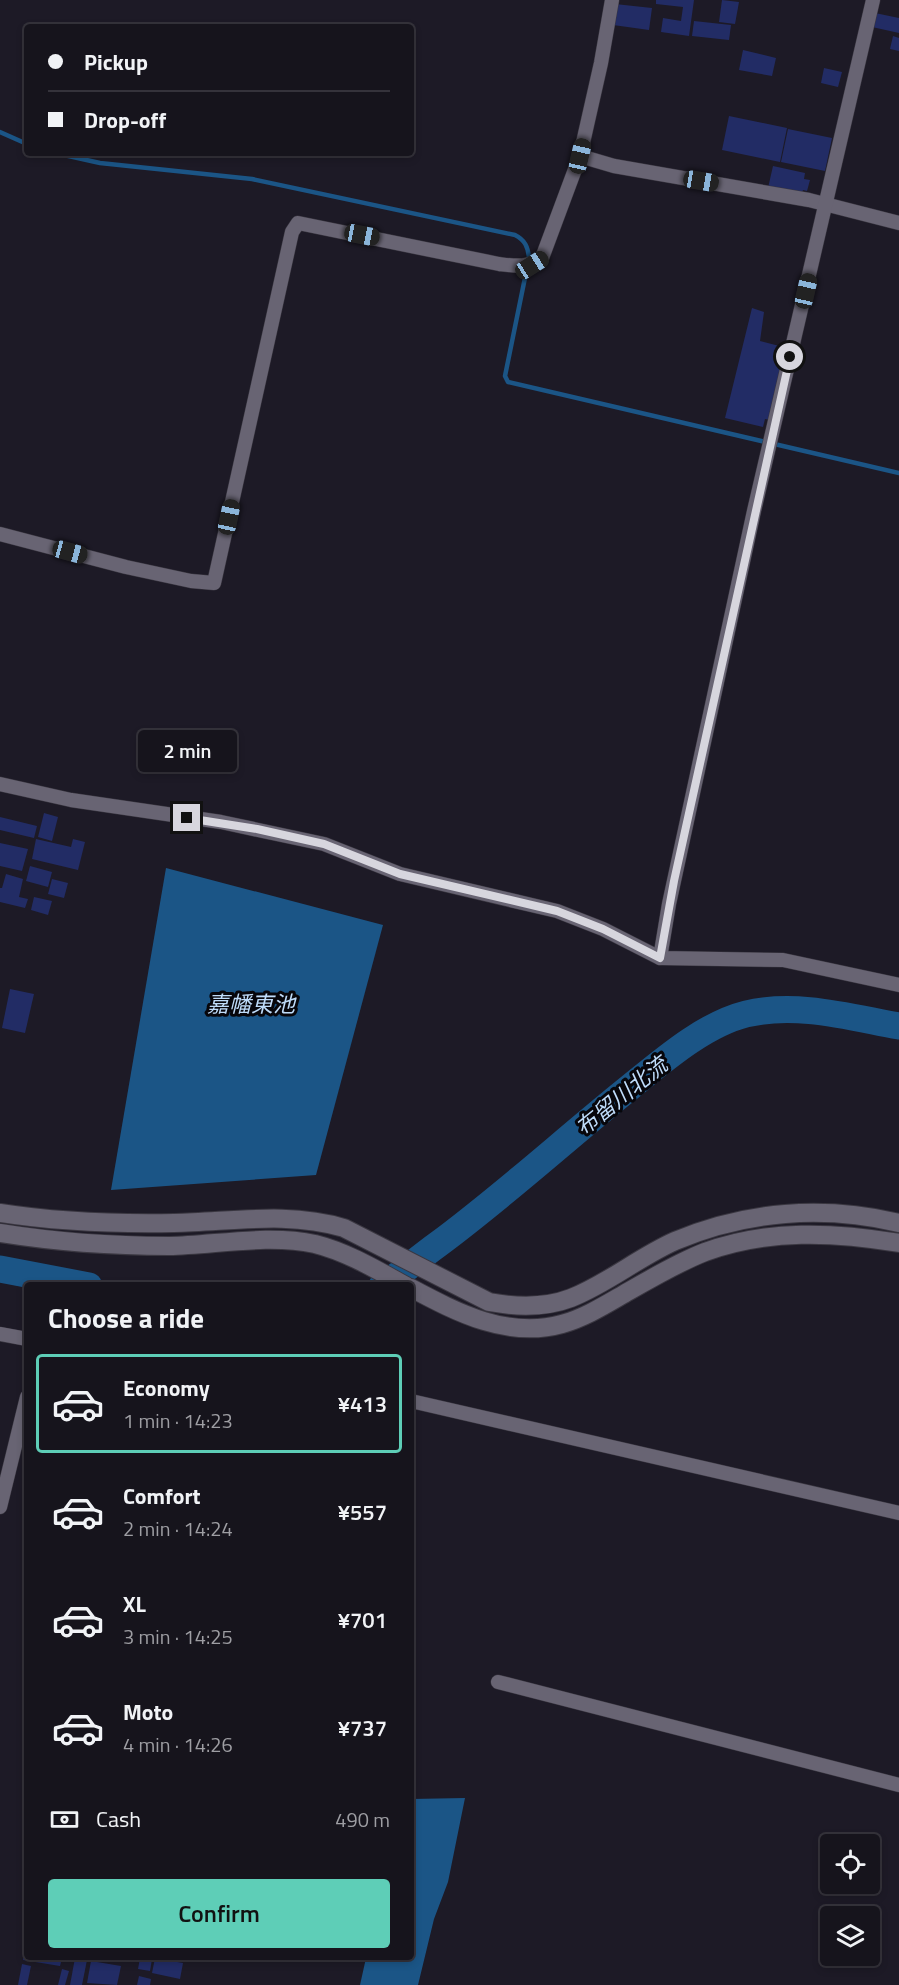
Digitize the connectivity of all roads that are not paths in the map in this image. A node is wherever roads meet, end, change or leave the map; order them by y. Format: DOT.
graph roads {
  1 [pos="612,0"];
  2 [pos="873,0"];
  3 [pos="580,156"];
  4 [pos="826,203"];
  5 [pos="899,223"];
  6 [pos="0,534"];
  7 [pos="0,784"];
  8 [pos="660,958"];
  9 [pos="899,985"];
  10 [pos="0,1213"];
  11 [pos="899,1223"];
  12 [pos="0,1233"];
  13 [pos="899,1243"];
  14 [pos="399,1282"];
  15 [pos="414,1290"];
  16 [pos="0,1334"];
  17 [pos="24,1338"];
  18 [pos="414,1402"];
  19 [pos="24,1409"];
  20 [pos="0,1508"];
  21 [pos="899,1513"];
  22 [pos="498,1682"];
  23 [pos="899,1785"];
  1 -- 3 [label="street"];
  2 -- 4 [label="street"];
  3 -- 4 [label="street"];
  3 -- 6 [label="street"];
  4 -- 5 [label="street"];
  4 -- 8 [label="street"];
  7 -- 8 [label="street"];
  8 -- 9 [label="street"];
  10 -- 11 [label="street"];
  12 -- 14 [label="street"];
  13 -- 15 [label="street"];
  16 -- 17 [label="street"];
  18 -- 21 [label="street"];
  19 -- 20 [label="street"];
  22 -- 23 [label="street"];
}
